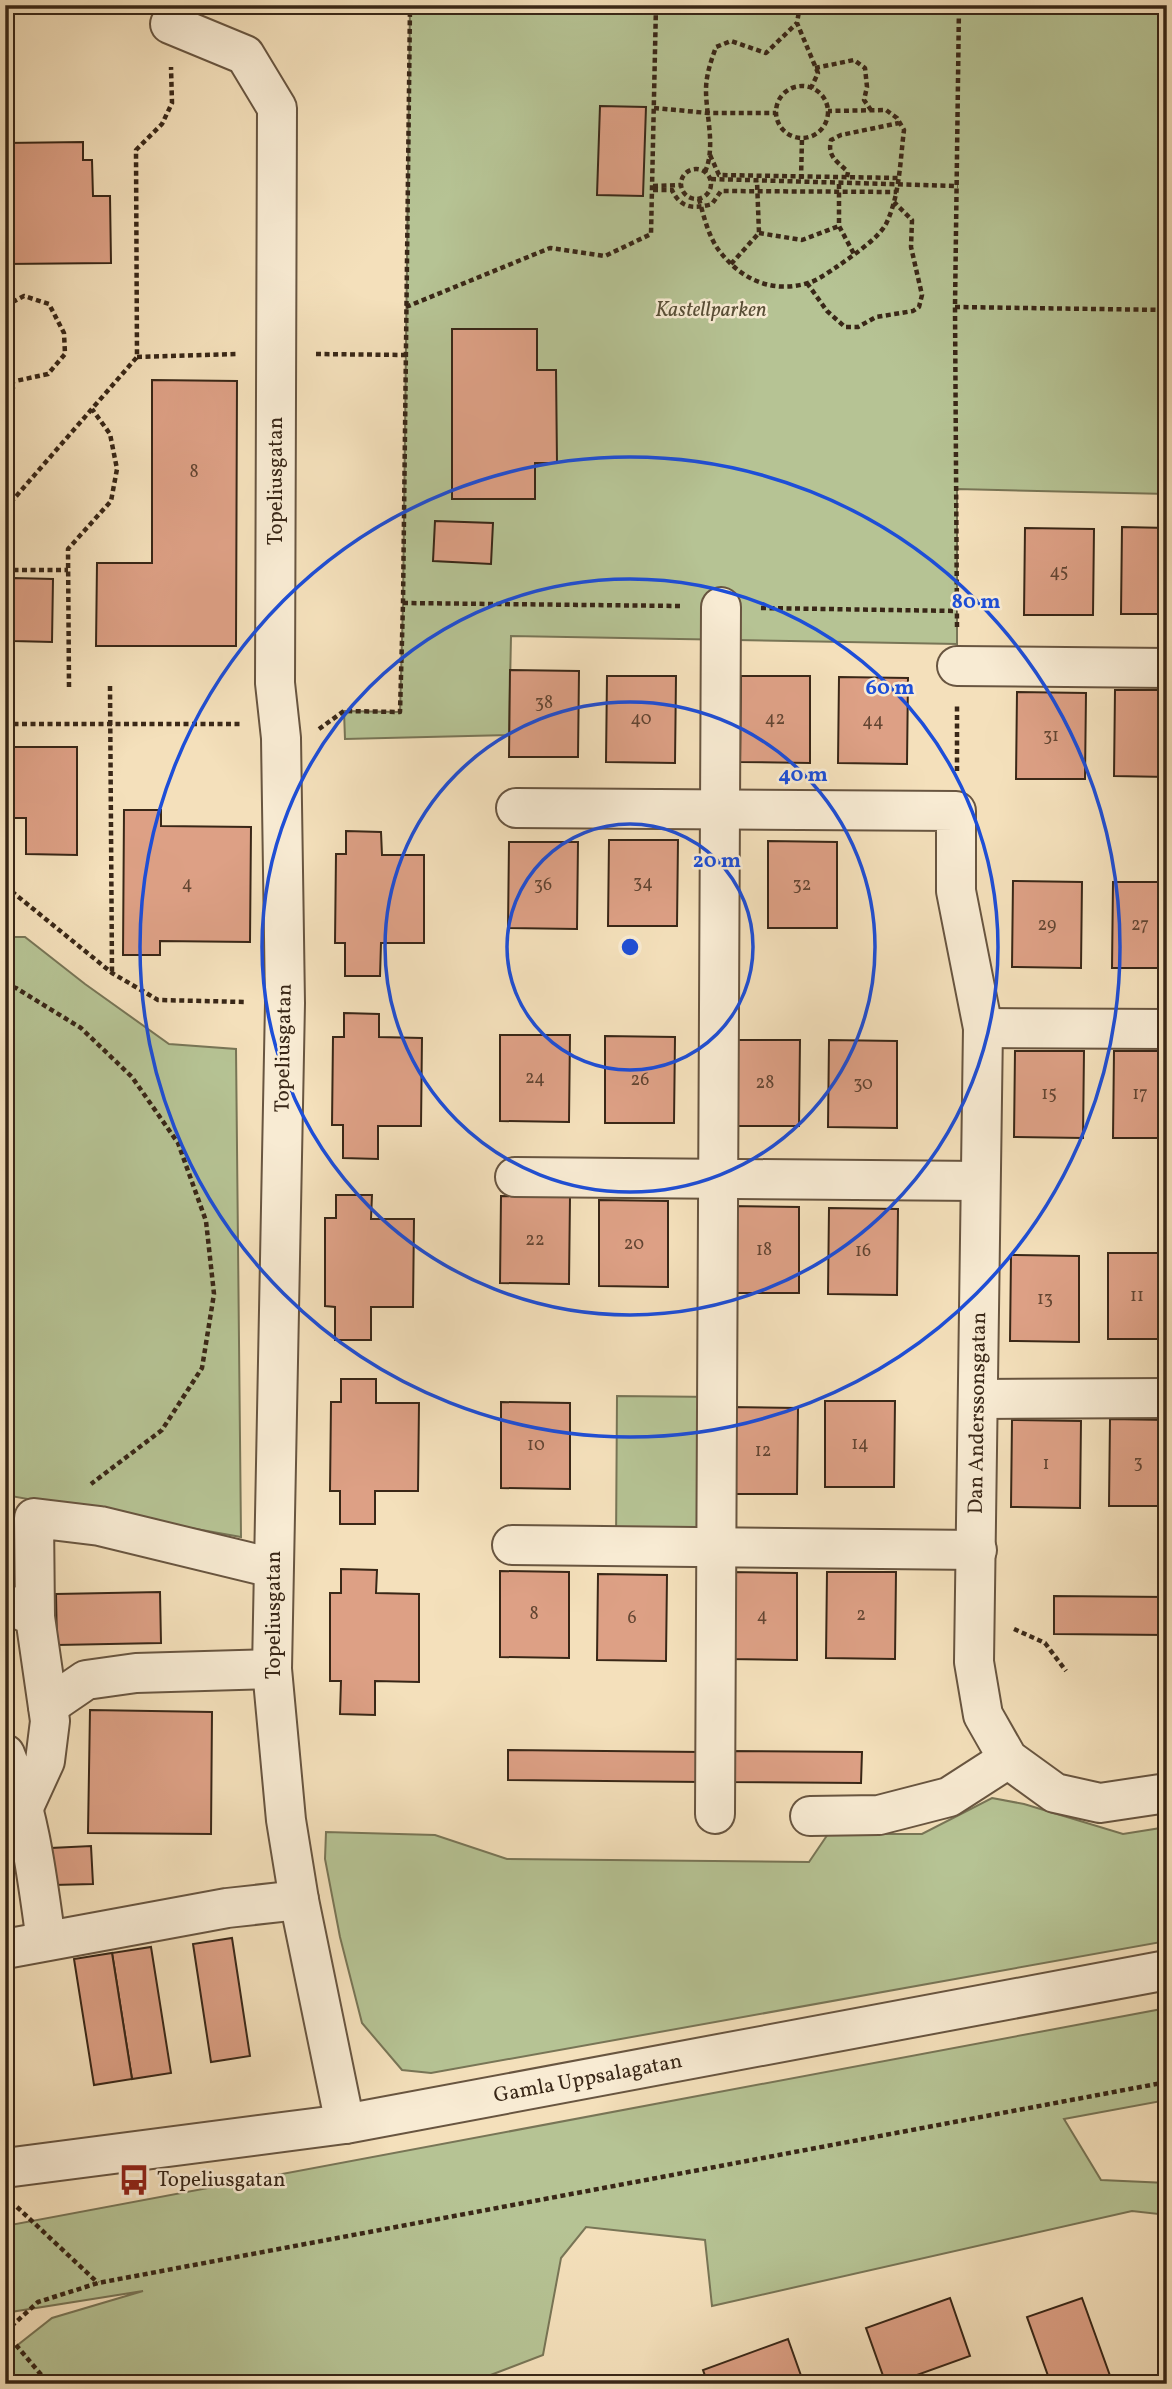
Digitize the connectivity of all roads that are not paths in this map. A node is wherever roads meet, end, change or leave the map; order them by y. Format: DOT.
graph roads {
  1 [pos="170,24"];
  2 [pos="721,607"];
  3 [pos="957,666"];
  4 [pos="1167,667"];
  5 [pos="516,808"];
  6 [pos="720,810"];
  7 [pos="983,1028"];
  8 [pos="1167,1029"];
  9 [pos="515,1177"];
  10 [pos="718,1178"];
  11 [pos="980,1181"];
  12 [pos="1167,1398"];
  13 [pos="979,1399"];
  14 [pos="512,1545"];
  15 [pos="716,1546"];
  16 [pos="977,1550"];
  17 [pos="273,1567"];
  18 [pos="20,1612"];
  19 [pos="272,1670"];
  20 [pos="48,1706"];
  21 [pos="5,1754"];
  22 [pos="1008,1759"];
  23 [pos="1167,1793"];
  24 [pos="23,1809"];
  25 [pos="715,1814"];
  26 [pos="810,1816"];
  27 [pos="299,1900"];
  28 [pos="46,1941"];
  29 [pos="5,1949"];
  30 [pos="1167,1970"];
  31 [pos="345,2124"];
  32 [pos="7,2184"];
  1 -- 17 [label="street, Topeliusgatan"];
  2 -- 6 [label="street"];
  3 -- 4 [label="street"];
  5 -- 6 [label="street"];
  6 -- 7 [label="street, Dan Anderssonsgatan"];
  6 -- 10 [label="street"];
  7 -- 8 [label="street"];
  7 -- 11 [label="street, Dan Anderssonsgatan"];
  9 -- 10 [label="street"];
  10 -- 11 [label="street"];
  10 -- 15 [label="street"];
  11 -- 13 [label="street, Dan Anderssonsgatan"];
  12 -- 13 [label="street"];
  13 -- 16 [label="street, Dan Anderssonsgatan"];
  14 -- 15 [label="street"];
  15 -- 16 [label="street"];
  15 -- 25 [label="street"];
  16 -- 22 [label="street, Dan Anderssonsgatan"];
  17 -- 18 [label="street"];
  17 -- 19 [label="street, Topeliusgatan"];
  18 -- 20 [label="street"];
  19 -- 20 [label="street"];
  19 -- 27 [label="street, Topeliusgatan"];
  20 -- 24 [label="street"];
  21 -- 24 [label="street"];
  22 -- 23 [label="street, Dan Anderssonsgatan"];
  22 -- 26 [label="street"];
  24 -- 28 [label="street"];
  27 -- 28 [label="street"];
  27 -- 31 [label="street, Topeliusgatan"];
  28 -- 29 [label="street"];
  30 -- 31 [label="street, Gamla Uppsalagatan"];
  31 -- 32 [label="street, Gamla Uppsalagatan"];
}
